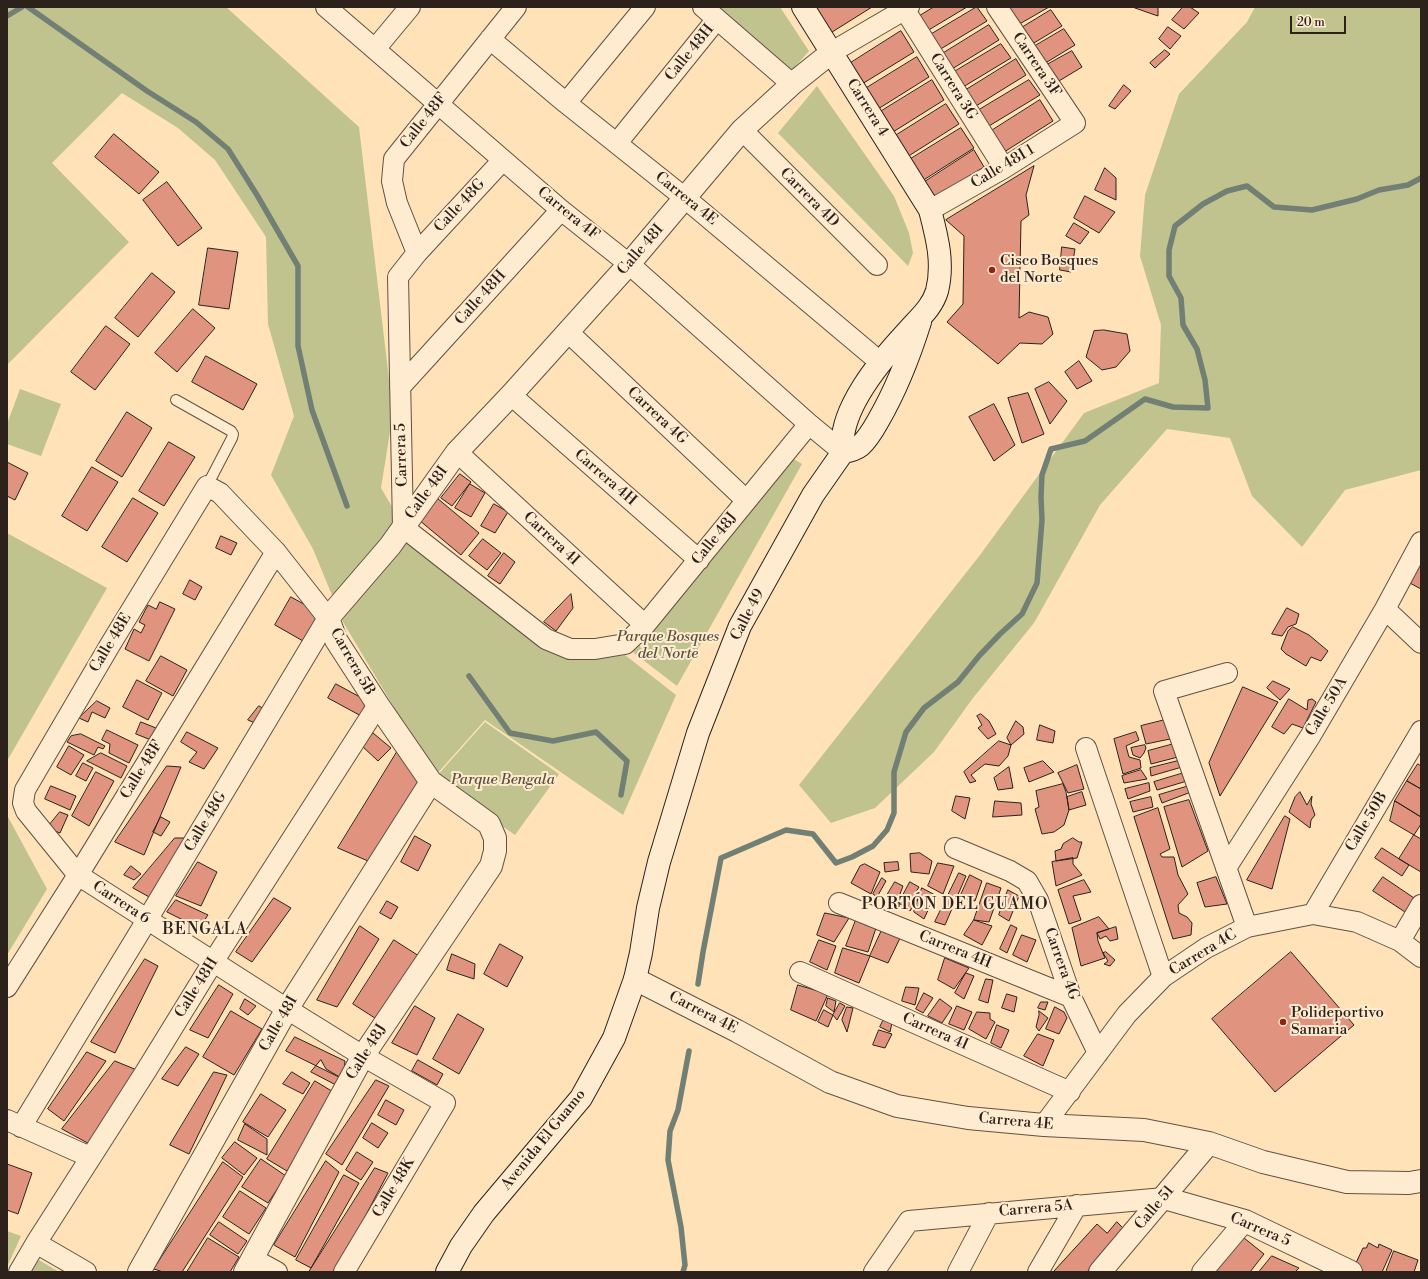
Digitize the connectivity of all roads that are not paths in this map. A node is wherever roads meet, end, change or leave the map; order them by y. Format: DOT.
graph roads {
  1 [pos="326,7"];
  2 [pos="410,7"];
  3 [pos="516,7"];
  4 [pos="645,7"];
  5 [pos="803,7"];
  6 [pos="997,7"];
  7 [pos="905,8"];
  8 [pos="710,13"];
  9 [pos="490,39"];
  10 [pos="375,49"];
  11 [pos="832,52"];
  12 [pos="792,84"];
  13 [pos="566,103"];
  14 [pos="437,104"];
  15 [pos="1075,123"];
  16 [pos="742,130"];
  17 [pos="617,143"];
  18 [pos="502,160"];
  19 [pos="1004,168"];
  20 [pos="685,198"];
  21 [pos="561,210"];
  22 [pos="930,210"];
  23 [pos="417,253"];
  24 [pos="629,264"];
  25 [pos="876,265"];
  26 [pos="922,315"];
  27 [pos="568,332"];
  28 [pos="880,362"];
  29 [pos="400,387"];
  30 [pos="512,395"];
  31 [pos="176,400"];
  32 [pos="809,424"];
  33 [pos="457,452"];
  34 [pos="843,452"];
  35 [pos="207,486"];
  36 [pos="746,500"];
  37 [pos="403,527"];
  38 [pos="1421,542"];
  39 [pos="276,552"];
  40 [pos="698,560"];
  41 [pos="1385,609"];
  42 [pos="328,618"];
  43 [pos="645,625"];
  44 [pos="1421,643"];
  45 [pos="1227,672"];
  46 [pos="378,705"];
  47 [pos="1421,731"];
  48 [pos="1086,748"];
  49 [pos="431,782"];
  50 [pos="23,803"];
  51 [pos="666,837"];
  52 [pos="496,838"];
  53 [pos="956,848"];
  54 [pos="1226,868"];
  55 [pos="78,875"];
  56 [pos="838,903"];
  57 [pos="1421,905"];
  58 [pos="1313,914"];
  59 [pos="147,920"];
  60 [pos="1247,927"];
  61 [pos="1400,941"];
  62 [pos="1421,956"];
  63 [pos="213,962"];
  64 [pos="800,972"];
  65 [pos="1163,977"];
  66 [pos="635,978"];
  67 [pos="7,987"];
  68 [pos="1071,997"];
  69 [pos="287,1009"];
  70 [pos="1098,1053"];
  71 [pos="363,1056"];
  72 [pos="1070,1092"];
  73 [pos="445,1103"];
  74 [pos="14,1124"];
  75 [pos="1044,1125"];
  76 [pos="1209,1143"];
  77 [pos="90,1157"];
  78 [pos="1421,1181"];
  79 [pos="1164,1198"];
  80 [pos="1076,1206"];
  81 [pos="989,1213"];
  82 [pos="1245,1221"];
  83 [pos="36,1243"];
  84 [pos="249,1265"];
  85 [pos="19,1272"];
  86 [pos="86,1272"];
  87 [pos="139,1272"];
  88 [pos="277,1272"];
  89 [pos="344,1272"];
  90 [pos="447,1272"];
  91 [pos="874,1272"];
  92 [pos="958,1272"];
  93 [pos="1038,1272"];
  94 [pos="1100,1272"];
  95 [pos="1202,1272"];
  96 [pos="1351,1272"];
  1 -- 10 [label="street, Carrera 4F"];
  2 -- 10 [label="street"];
  3 -- 9 [label="street, Calle 48F"];
  4 -- 13 [label="street"];
  5 -- 11 [label="street, Carrera 4"];
  6 -- 15 [label="street, Carrera 3F"];
  7 -- 11 [label="street, Calle 48I"];
  7 -- 19 [label="street, Carrera 3G"];
  8 -- 12 [label="street"];
  8 -- 17 [label="street, Calle 48H"];
  9 -- 13 [label="street, Carrera 4E"];
  9 -- 14 [label="street, Calle 48F"];
  10 -- 14 [label="street, Carrera 4F"];
  11 -- 12 [label="street, Calle 48I"];
  11 -- 22 [label="street, Carrera 4"];
  12 -- 16 [label="street, Calle 48I"];
  13 -- 17 [label="street, Carrera 4E"];
  14 -- 18 [label="street, Carrera 4F"];
  14 -- 23 [label="street, Calle 48F"];
  15 -- 19 [label="street, Calle 48I 1"];
  16 -- 20 [label="street, Calle 48I"];
  16 -- 25 [label="street, Carrera 4D"];
  17 -- 20 [label="street, Carrera 4E"];
  18 -- 21 [label="street, Carrera 4F"];
  18 -- 23 [label="street, Calle 48G"];
  19 -- 22 [label="street, Calle 48I 1"];
  20 -- 24 [label="street, Calle 48I"];
  20 -- 28 [label="street, Carrera 4E"];
  21 -- 24 [label="street, Carrera 4F"];
  21 -- 29 [label="street, Calle 48H"];
  22 -- 26 [label="street"];
  23 -- 29 [label="street, Carrera 5"];
  24 -- 27 [label="street, Calle 48I"];
  24 -- 32 [label="street, Carrera 4F"];
  26 -- 28 [label="street"];
  26 -- 34 [label="street"];
  27 -- 30 [label="street, Calle 48I"];
  27 -- 36 [label="street, Carrera 4G"];
  28 -- 34 [label="street"];
  29 -- 37 [label="street, Carrera 5"];
  30 -- 33 [label="street, Calle 48I"];
  30 -- 40 [label="street, Carrera 4H"];
  31 -- 35 [label="lane"];
  32 -- 34 [label="street"];
  32 -- 36 [label="street, Calle 48J"];
  33 -- 37 [label="street, Calle 48I"];
  33 -- 43 [label="street, Carrera 4I"];
  34 -- 51 [label="street, Calle 49"];
  35 -- 39 [label="street, Carrera 5B"];
  35 -- 50 [label="street, Calle 48E"];
  36 -- 40 [label="street, Calle 48J"];
  37 -- 42 [label="street, Calle 48G"];
  37 -- 43 [label="street, Calle 48J"];
  38 -- 41 [label="street, Calle 50A"];
  39 -- 42 [label="street, Carrera 5B"];
  39 -- 55 [label="street, Calle 48F"];
  40 -- 43 [label="street, Calle 48J"];
  41 -- 44 [label="street"];
  41 -- 54 [label="street, Calle 50A"];
  42 -- 46 [label="street, Carrera 5B"];
  42 -- 59 [label="street, Calle 48G"];
  45 -- 54 [label="street"];
  46 -- 49 [label="street, Carrera 5B"];
  46 -- 63 [label="street, Calle 48H"];
  47 -- 58 [label="street, Calle 50B"];
  48 -- 65 [label="street"];
  49 -- 52 [label="street, Carrera 5B"];
  49 -- 69 [label="street, Calle 48I"];
  50 -- 55 [label="street, Carrera 6"];
  51 -- 66 [label="street, Avenida El Guamo"];
  52 -- 71 [label="street, Calle 48J"];
  53 -- 68 [label="street, Carrera 4G"];
  54 -- 60 [label="street"];
  55 -- 59 [label="street, Carrera 6"];
  55 -- 67 [label="street, Calle 48F"];
  56 -- 68 [label="street, Carrera 4H"];
  57 -- 61 [label="street"];
  58 -- 60 [label="street, Carrera 4C"];
  58 -- 61 [label="street, Carrera 4C"];
  59 -- 63 [label="street, Carrera 6"];
  59 -- 74 [label="street, Calle 48G"];
  60 -- 65 [label="street, Carrera 4C"];
  61 -- 62 [label="street, Carrera 4C"];
  63 -- 69 [label="street, Carrera 6"];
  63 -- 77 [label="street, Calle 48H"];
  64 -- 72 [label="street, Carrera 4I"];
  65 -- 70 [label="street, Carrera 4C"];
  66 -- 75 [label="street, Carrera 4E"];
  66 -- 90 [label="street, Avenida El Guamo"];
  68 -- 70 [label="street, Carrera 4G"];
  69 -- 71 [label="street, Carrera 6"];
  69 -- 87 [label="street, Calle 48I"];
  70 -- 72 [label="street, Carrera 4C"];
  71 -- 73 [label="street, Carrera 6"];
  71 -- 84 [label="street, Calle 48J"];
  72 -- 75 [label="street, Carrera 4C"];
  73 -- 89 [label="street, Calle 48K"];
  74 -- 77 [label="street"];
  75 -- 76 [label="street, Carrera 4E"];
  76 -- 78 [label="street, Carrera 4E"];
  76 -- 79 [label="street, Calle 51"];
  77 -- 83 [label="street, Calle 48H"];
  79 -- 80 [label="street, Carrera 5A"];
  79 -- 82 [label="street, Carrera 5"];
  79 -- 94 [label="street, Calle 51"];
  80 -- 81 [label="street, Carrera 5A"];
  80 -- 93 [label="street"];
  81 -- 91 [label="street, Carrera 5A"];
  81 -- 92 [label="street"];
  82 -- 95 [label="street"];
  82 -- 96 [label="street, Carrera 5"];
  83 -- 85 [label="street, Calle 48H"];
  83 -- 86 [label="street"];
  84 -- 88 [label="street"];
}
